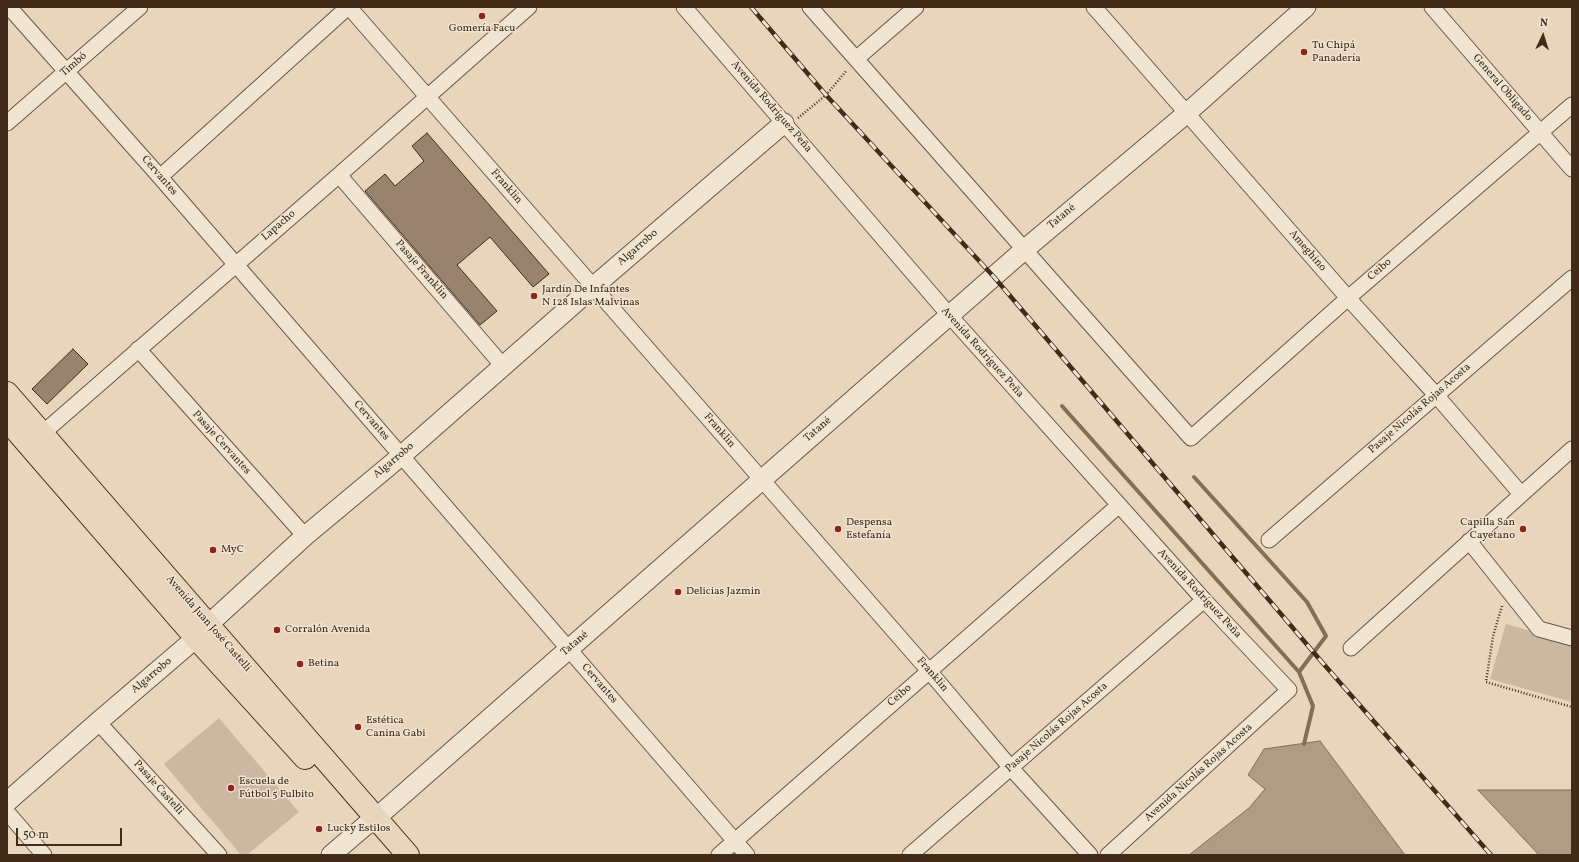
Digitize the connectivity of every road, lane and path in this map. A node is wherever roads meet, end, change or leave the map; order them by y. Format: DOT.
graph roads {
  1 [pos="9,7"];
  2 [pos="140,7"];
  3 [pos="348,7"];
  4 [pos="528,7"];
  5 [pos="684,7"];
  6 [pos="810,7"];
  7 [pos="916,7"];
  8 [pos="1094,7"];
  9 [pos="1306,7"];
  10 [pos="1432,7"];
  11 [pos="856,59"];
  12 [pos="66,71"];
  13 [pos="426,96"];
  14 [pos="1572,106"];
  15 [pos="1187,112"];
  16 [pos="7,123"];
  17 [pos="784,123"];
  18 [pos="1541,133"];
  19 [pos="1572,169"];
  20 [pos="339,175"];
  21 [pos="160,177"];
  22 [pos="1024,250"];
  23 [pos="235,264"];
  24 [pos="1572,278"];
  25 [pos="593,287"];
  26 [pos="1348,298"];
  27 [pos="950,316"];
  28 [pos="138,349"];
  29 [pos="503,366"];
  30 [pos="7,393"];
  31 [pos="1436,395"];
  32 [pos="7,420"];
  33 [pos="36,439"];
  34 [pos="1572,449"];
  35 [pos="401,456"];
  36 [pos="761,479"];
  37 [pos="1520,494"];
  38 [pos="1118,506"];
  39 [pos="305,536"];
  40 [pos="1269,540"];
  41 [pos="1469,541"];
  42 [pos="1508,589"];
  43 [pos="1204,600"];
  44 [pos="202,631"];
  45 [pos="1572,638"];
  46 [pos="1351,648"];
  47 [pos="569,649"];
  48 [pos="929,671"];
  49 [pos="1289,690"];
  50 [pos="1572,707"];
  51 [pos="98,722"];
  52 [pos="1011,768"];
  53 [pos="7,802"];
  54 [pos="7,812"];
  55 [pos="371,822"];
  56 [pos="735,841"];
  57 [pos="44,855"];
  58 [pos="219,855"];
  59 [pos="331,855"];
  60 [pos="391,855"];
  61 [pos="408,855"];
  62 [pos="719,855"];
  63 [pos="747,855"];
  64 [pos="910,855"];
  65 [pos="1090,855"];
  66 [pos="1108,855"];
  1 -- 12 [label="street, Cervantes"];
  2 -- 12 [label="street, Timbó"];
  3 -- 13 [label="street, Franklin"];
  3 -- 21 [label="street"];
  4 -- 13 [label="street, Lapacho"];
  5 -- 17 [label="street, Avenida Rodríguez Peña"];
  6 -- 11 [label="street"];
  7 -- 11 [label="street"];
  8 -- 15 [label="street, Ameghino"];
  9 -- 15 [label="street, Tatané"];
  10 -- 18 [label="street, General Obligado"];
  11 -- 17 [label="path"];
  11 -- 22 [label="street"];
  12 -- 16 [label="street, Timbó"];
  12 -- 21 [label="street, Cervantes"];
  13 -- 20 [label="street, Lapacho"];
  13 -- 25 [label="street, Franklin"];
  14 -- 18 [label="street, Ceibo"];
  15 -- 22 [label="street, Tatané"];
  15 -- 26 [label="street, Ameghino"];
  17 -- 25 [label="street, Algarrobo"];
  17 -- 27 [label="street, Avenida Rodríguez Peña"];
  18 -- 19 [label="street, General Obligado"];
  18 -- 26 [label="street, Ceibo"];
  20 -- 23 [label="street, Lapacho"];
  20 -- 29 [label="street, Pasaje Franklin"];
  21 -- 23 [label="street, Cervantes"];
  22 -- 26 [label="street, Ceibo"];
  22 -- 27 [label="street, Tatané"];
  23 -- 28 [label="street, Lapacho"];
  23 -- 35 [label="street, Cervantes"];
  24 -- 31 [label="street, Pasaje Nicolás Rojas Acosta"];
  25 -- 29 [label="street, Algarrobo"];
  25 -- 36 [label="street, Franklin"];
  26 -- 31 [label="street, Ameghino"];
  27 -- 36 [label="street, Tatané"];
  27 -- 38 [label="street, Avenida Rodríguez Peña"];
  28 -- 33 [label="street, Lapacho"];
  28 -- 39 [label="street, Pasaje Cervantes"];
  29 -- 35 [label="street, Algarrobo"];
  30 -- 33 [label="main road, Avenida Juan José Castelli"];
  31 -- 37 [label="street, Ameghino"];
  31 -- 40 [label="street, Pasaje Nicolás Rojas Acosta"];
  32 -- 33 [label="main road, Avenida Juan José Castelli"];
  33 -- 44 [label="main road, Avenida Juan José Castelli"];
  34 -- 37 [label="street"];
  35 -- 39 [label="street, Algarrobo"];
  35 -- 47 [label="street, Cervantes"];
  36 -- 47 [label="street, Tatané"];
  36 -- 48 [label="street, Franklin"];
  37 -- 41 [label="street"];
  38 -- 43 [label="street, Avenida Rodríguez Peña"];
  38 -- 48 [label="street, Ceibo"];
  39 -- 44 [label="street, Algarrobo"];
  41 -- 42 [label="street"];
  41 -- 46 [label="street"];
  42 -- 45 [label="street"];
  42 -- 50 [label="path"];
  43 -- 49 [label="street, Avenida Rodríguez Peña"];
  43 -- 52 [label="street, Pasaje Nicolás Rojas Acosta"];
  44 -- 51 [label="street, Algarrobo"];
  44 -- 55 [label="main road, Avenida Juan José Castelli"];
  47 -- 55 [label="street, Tatané"];
  47 -- 56 [label="street, Cervantes"];
  48 -- 52 [label="street, Franklin"];
  48 -- 56 [label="street, Ceibo"];
  49 -- 66 [label="street, Avenida Nicolás Rojas Acosta"];
  51 -- 53 [label="street, Algarrobo"];
  51 -- 58 [label="street, Pasaje Castelli"];
  52 -- 64 [label="street, Pasaje Nicolás Rojas Acosta"];
  52 -- 65 [label="street, Franklin"];
  54 -- 57 [label="street"];
  55 -- 59 [label="street, Tatané"];
  55 -- 60 [label="main road, Avenida Juan José Castelli"];
  55 -- 61 [label="main road, Avenida Juan José Castelli"];
  56 -- 62 [label="street, Ceibo"];
  56 -- 63 [label="street, Cervantes"];
}
